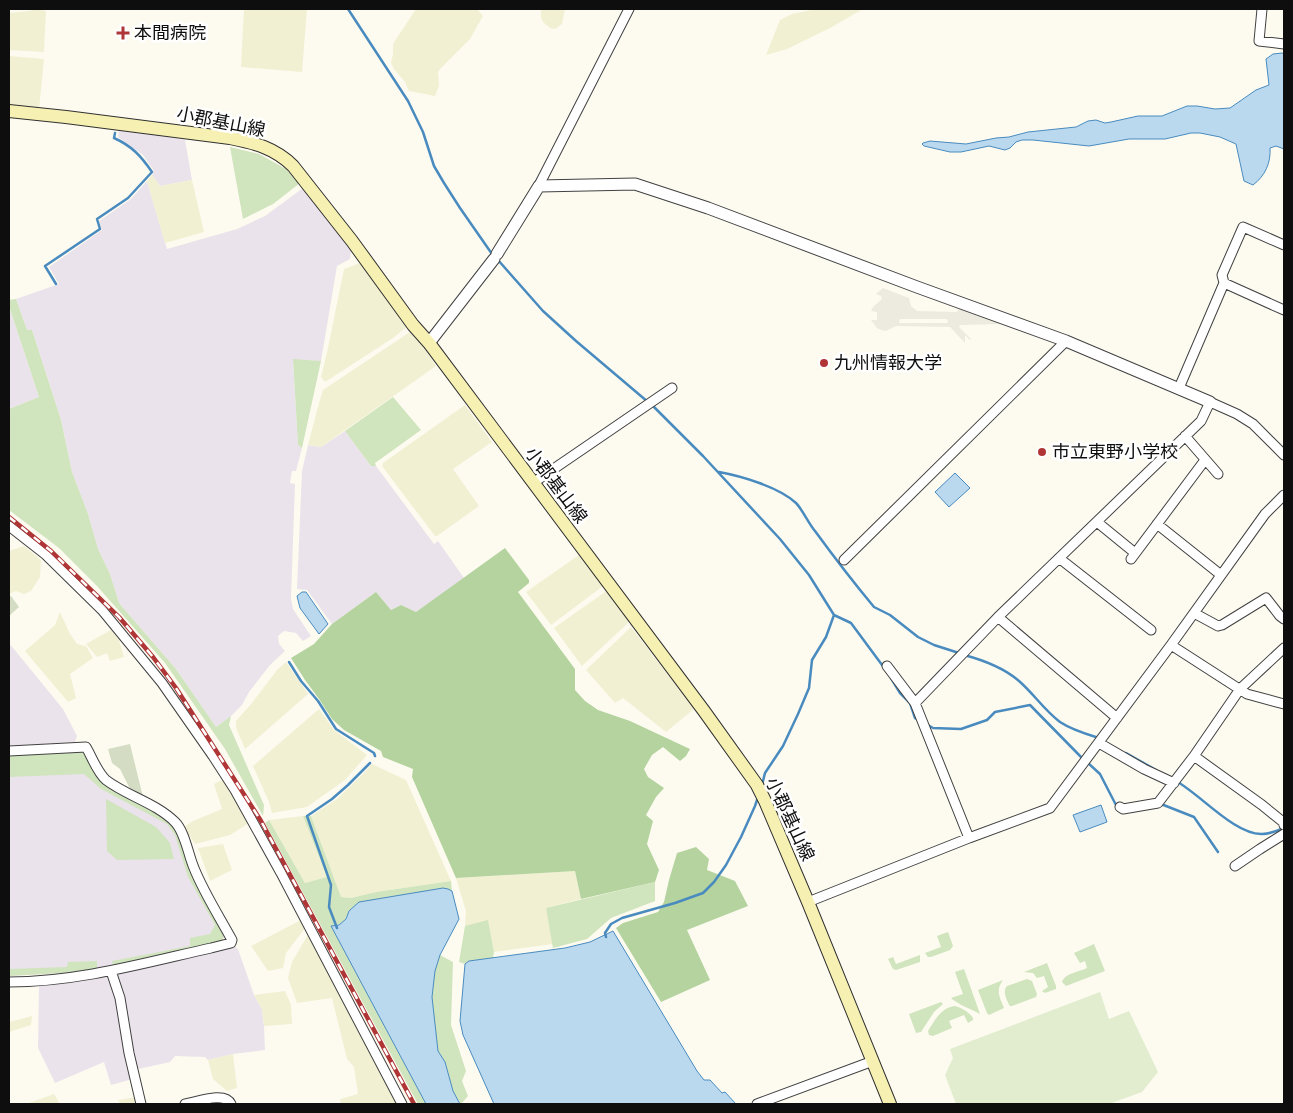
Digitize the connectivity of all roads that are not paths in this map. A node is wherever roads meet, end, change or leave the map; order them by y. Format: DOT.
graph roads {
  1 [pos="630,9"];
  2 [pos="1262,9"];
  3 [pos="1284,44"];
  4 [pos="9,112"];
  5 [pos="530,201"];
  6 [pos="1284,245"];
  7 [pos="1224,282"];
  8 [pos="1284,310"];
  9 [pos="1066,341"];
  10 [pos="429,343"];
  11 [pos="672,388"];
  12 [pos="1179,388"];
  13 [pos="1210,402"];
  14 [pos="1185,436"];
  15 [pos="1284,454"];
  16 [pos="1205,460"];
  17 [pos="1218,474"];
  18 [pos="533,483"];
  19 [pos="1284,495"];
  20 [pos="1097,522"];
  21 [pos="1157,524"];
  22 [pos="9,526"];
  23 [pos="1059,558"];
  24 [pos="844,560"];
  25 [pos="1221,575"];
  26 [pos="1194,613"];
  27 [pos="998,617"];
  28 [pos="1284,619"];
  29 [pos="1151,630"];
  30 [pos="1171,645"];
  31 [pos="1284,648"];
  32 [pos="887,666"];
  33 [pos="1240,690"];
  34 [pos="915,703"];
  35 [pos="1284,704"];
  36 [pos="1117,718"];
  37 [pos="1099,742"];
  38 [pos="9,751"];
  39 [pos="1194,756"];
  40 [pos="1174,783"];
  41 [pos="1120,807"];
  42 [pos="1284,825"];
  43 [pos="1284,834"];
  44 [pos="969,838"];
  45 [pos="1235,866"];
  46 [pos="808,902"];
  47 [pos="111,971"];
  48 [pos="9,982"];
  49 [pos="873,1061"];
  50 [pos="141,1104"];
  51 [pos="185,1104"];
  52 [pos="231,1104"];
  53 [pos="402,1104"];
  54 [pos="757,1104"];
  55 [pos="890,1104"];
  1 -- 5 [label="street"];
  2 -- 3 [label="street"];
  4 -- 10 [label="main road, 小郡基山線"];
  5 -- 9 [label="street"];
  5 -- 10 [label="street"];
  6 -- 7 [label="street"];
  7 -- 8 [label="street"];
  7 -- 12 [label="street"];
  9 -- 12 [label="street"];
  9 -- 24 [label="street"];
  10 -- 18 [label="main road, 小郡基山線"];
  11 -- 18 [label="street"];
  12 -- 13 [label="street"];
  13 -- 14 [label="street"];
  13 -- 15 [label="street"];
  14 -- 16 [label="street"];
  14 -- 20 [label="street"];
  16 -- 17 [label="street"];
  16 -- 21 [label="street"];
  18 -- 46 [label="main road, 小郡基山線"];
  19 -- 25 [label="street"];
  20 -- 21 [label="street"];
  20 -- 23 [label="street"];
  21 -- 25 [label="street"];
  22 -- 53 [label="street"];
  23 -- 27 [label="street"];
  23 -- 29 [label="street"];
  25 -- 26 [label="street"];
  26 -- 28 [label="street"];
  26 -- 30 [label="street"];
  27 -- 34 [label="street"];
  27 -- 36 [label="street"];
  30 -- 33 [label="street"];
  30 -- 36 [label="street"];
  31 -- 33 [label="street"];
  32 -- 34 [label="street"];
  33 -- 35 [label="street"];
  33 -- 39 [label="street"];
  34 -- 44 [label="street"];
  36 -- 37 [label="street"];
  37 -- 40 [label="street"];
  37 -- 44 [label="street"];
  38 -- 47 [label="street"];
  39 -- 40 [label="street"];
  39 -- 42 [label="street"];
  40 -- 41 [label="street"];
  43 -- 45 [label="street"];
  44 -- 46 [label="street"];
  46 -- 49 [label="main road, 小郡基山線"];
  47 -- 48 [label="street"];
  47 -- 50 [label="street"];
  49 -- 54 [label="street"];
  49 -- 55 [label="main road, 小郡基山線"];
  51 -- 52 [label="street"];
}
